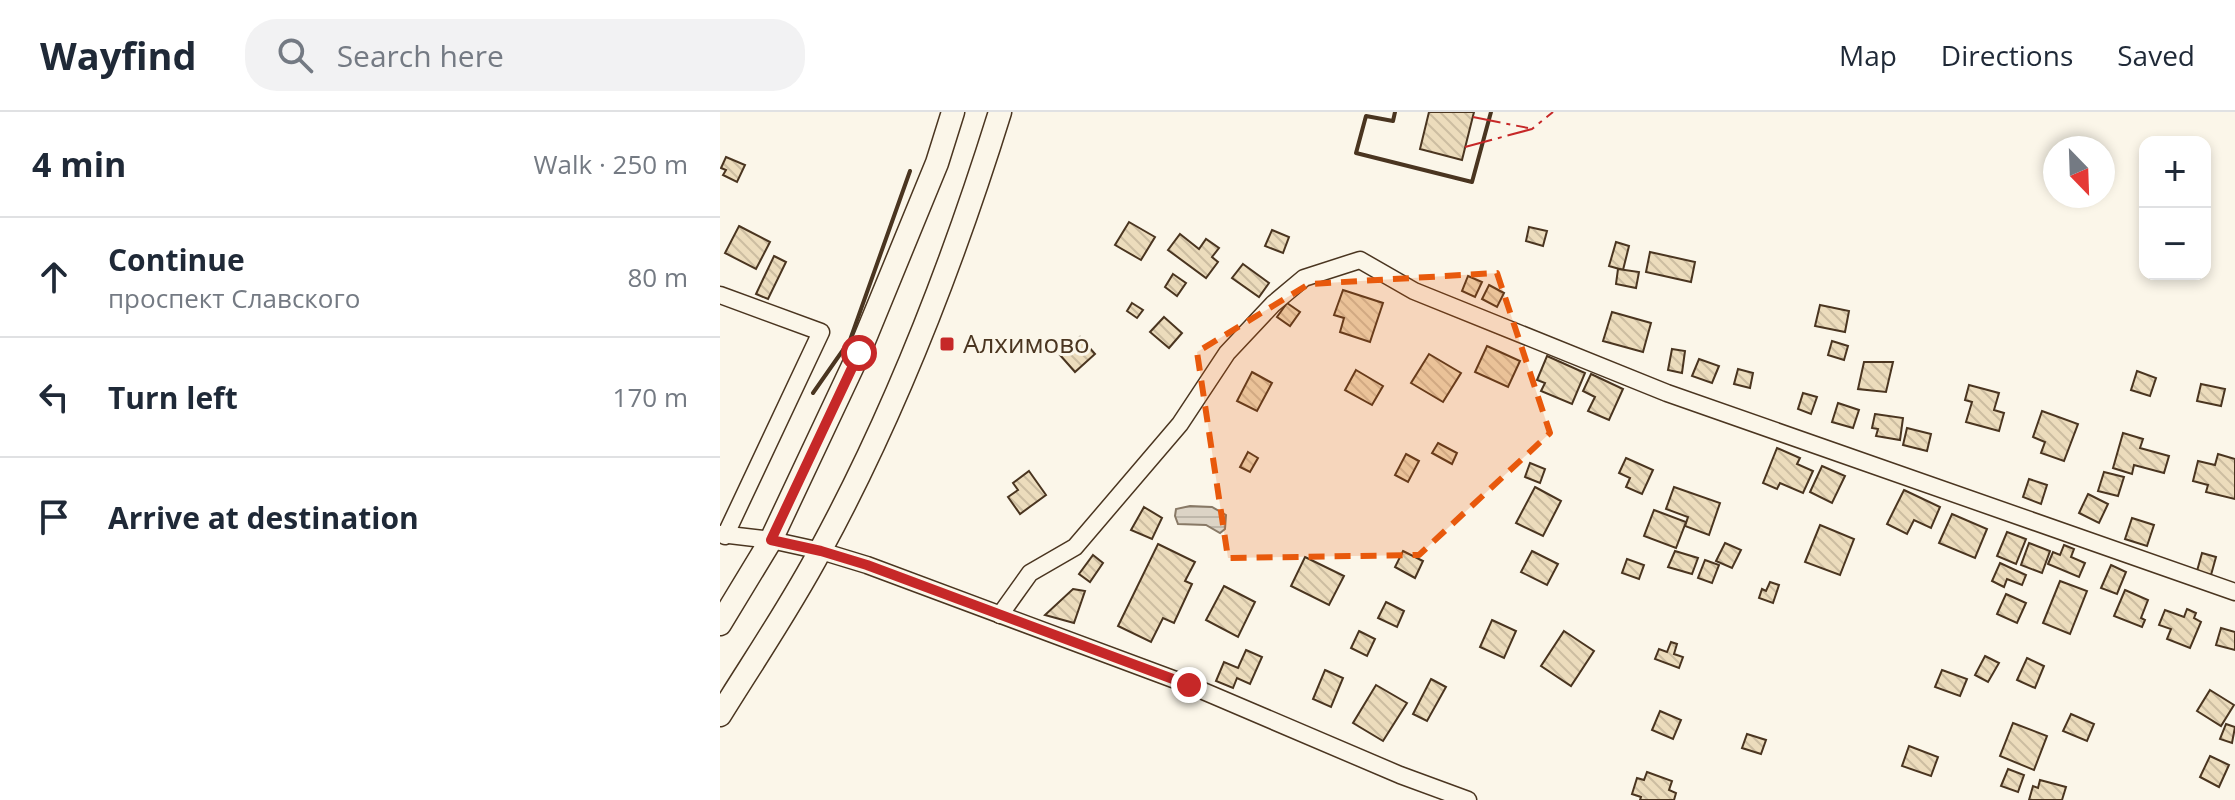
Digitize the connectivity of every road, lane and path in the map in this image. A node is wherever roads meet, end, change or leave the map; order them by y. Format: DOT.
graph roads {
  1 [pos="953,112"];
  2 [pos="1000,112"];
  3 [pos="720,295"];
  4 [pos="723,535"];
  5 [pos="771,540"];
  6 [pos="821,551"];
  7 [pos="2235,592"];
  8 [pos="1000,615"];
  9 [pos="720,624"];
  10 [pos="720,715"];
  11 [pos="1468,800"];
  1 -- 5 [label="main road"];
  2 -- 6 [label="main road"];
  3 -- 4 [label="street"];
  4 -- 5 [label="street"];
  5 -- 6 [label="street"];
  5 -- 9 [label="main road"];
  6 -- 8 [label="street"];
  6 -- 10 [label="main road"];
  7 -- 8 [label="street"];
  8 -- 11 [label="street"];
}
